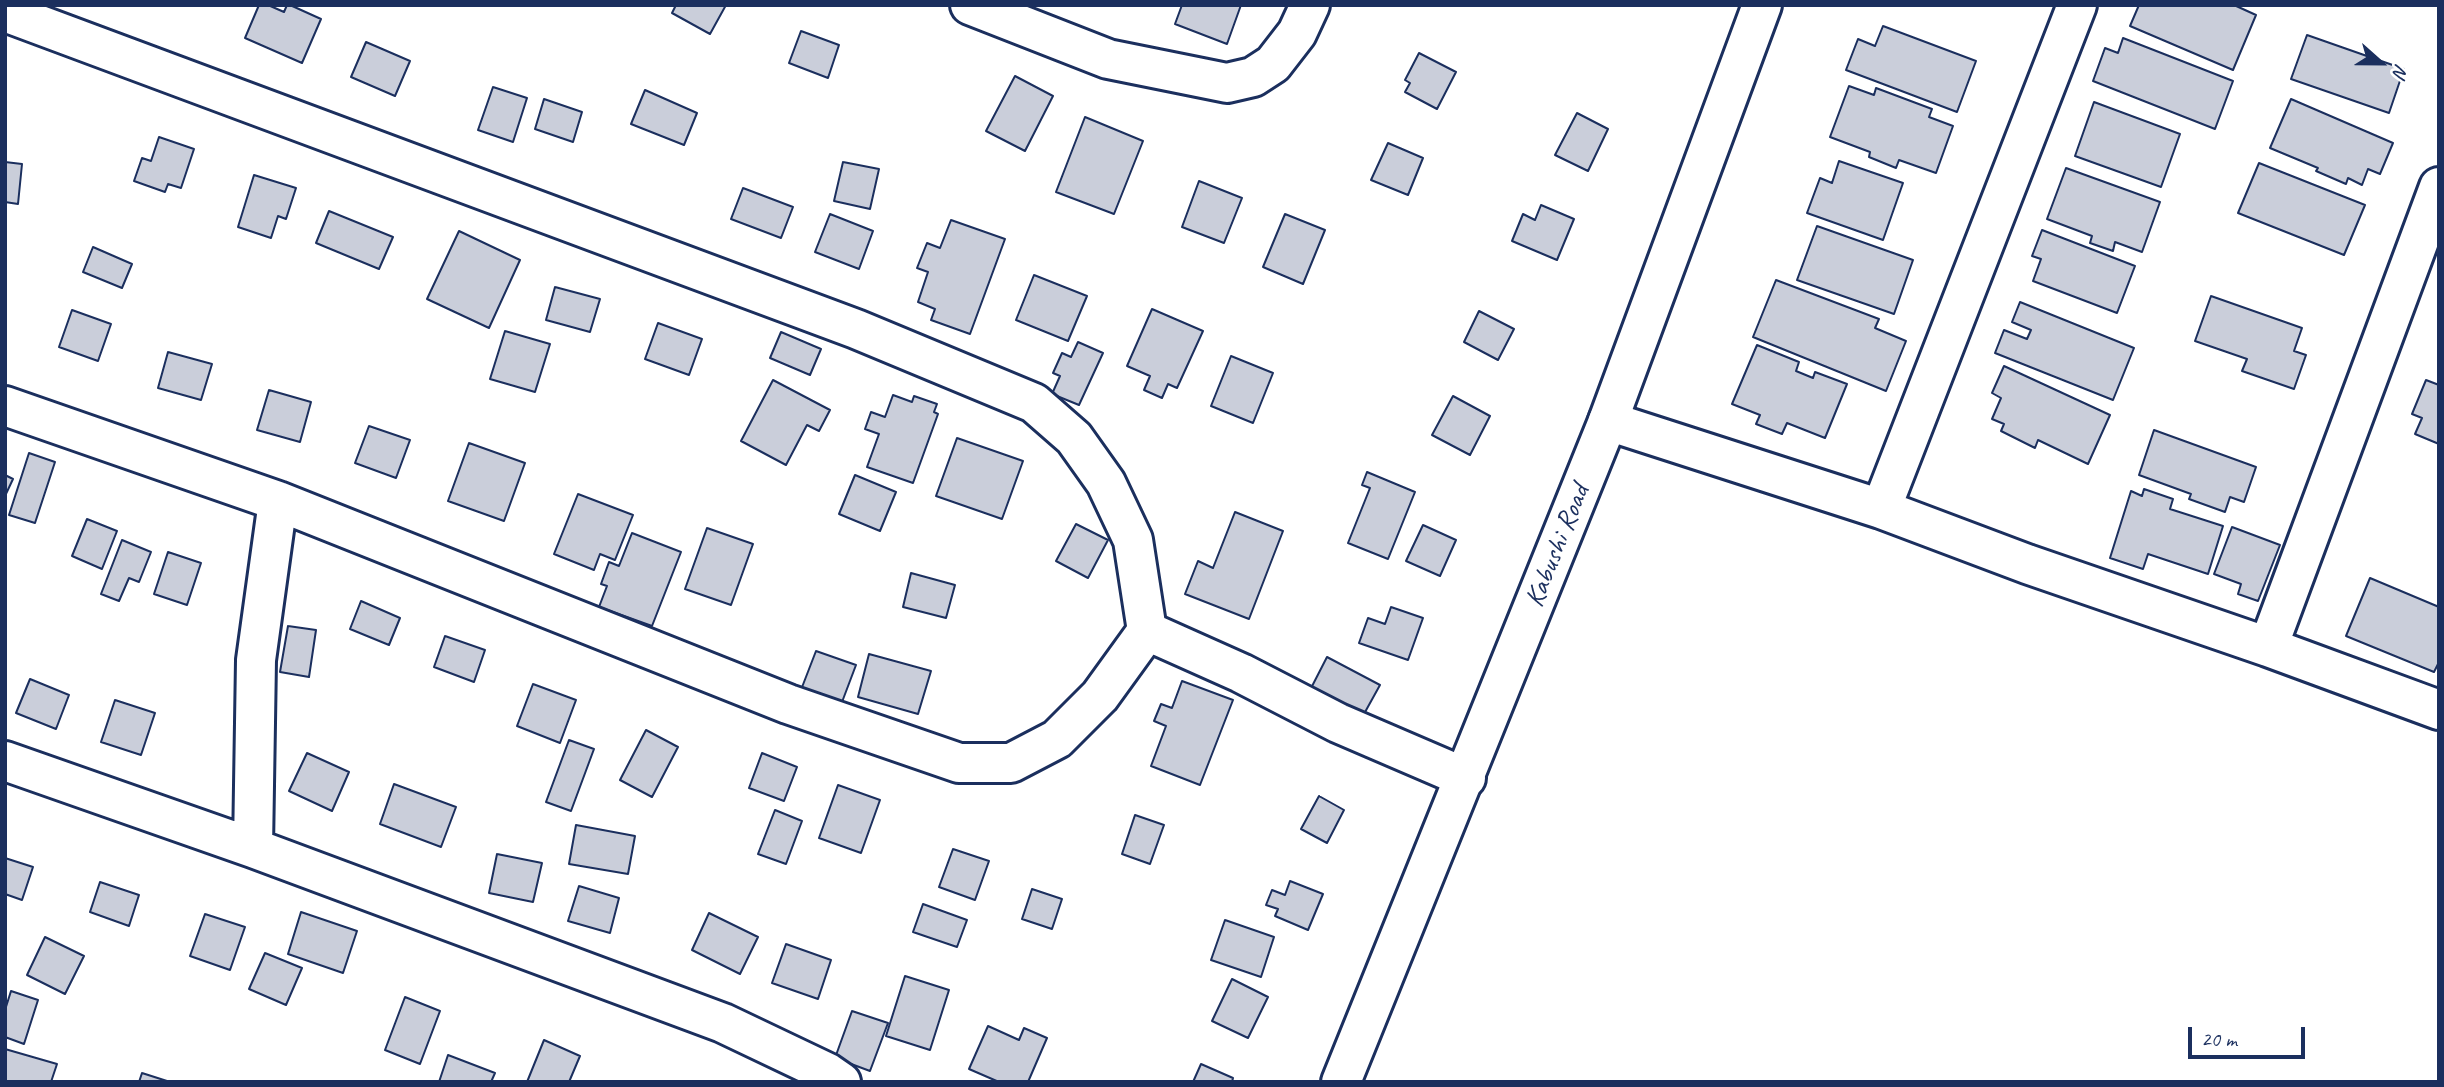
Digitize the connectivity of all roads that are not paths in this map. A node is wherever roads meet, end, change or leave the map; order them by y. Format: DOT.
graph roads {
  1 [pos="970,5"];
  2 [pos="1310,5"];
  3 [pos="1762,5"];
  4 [pos="2077,5"];
  5 [pos="5,12"];
  6 [pos="2439,187"];
  7 [pos="5,406"];
  8 [pos="1608,421"];
  9 [pos="278,501"];
  10 [pos="1881,509"];
  11 [pos="1147,631"];
  12 [pos="2268,648"];
  13 [pos="2439,710"];
  14 [pos="5,761"];
  15 [pos="1466,778"];
  16 [pos="253,848"];
  17 [pos="841,1082"];
  18 [pos="1341,1082"];
  1 -- 2 [label="street"];
  3 -- 8 [label="street, Kabushi Road"];
  4 -- 10 [label="street"];
  5 -- 11 [label="street"];
  6 -- 12 [label="street"];
  7 -- 9 [label="street"];
  8 -- 10 [label="street"];
  8 -- 15 [label="street, Kabushi Road"];
  9 -- 11 [label="street"];
  9 -- 16 [label="street"];
  10 -- 12 [label="street"];
  11 -- 15 [label="street"];
  12 -- 13 [label="street"];
  14 -- 16 [label="street"];
  15 -- 18 [label="street, Kabushi Road"];
  16 -- 17 [label="street"];
}
